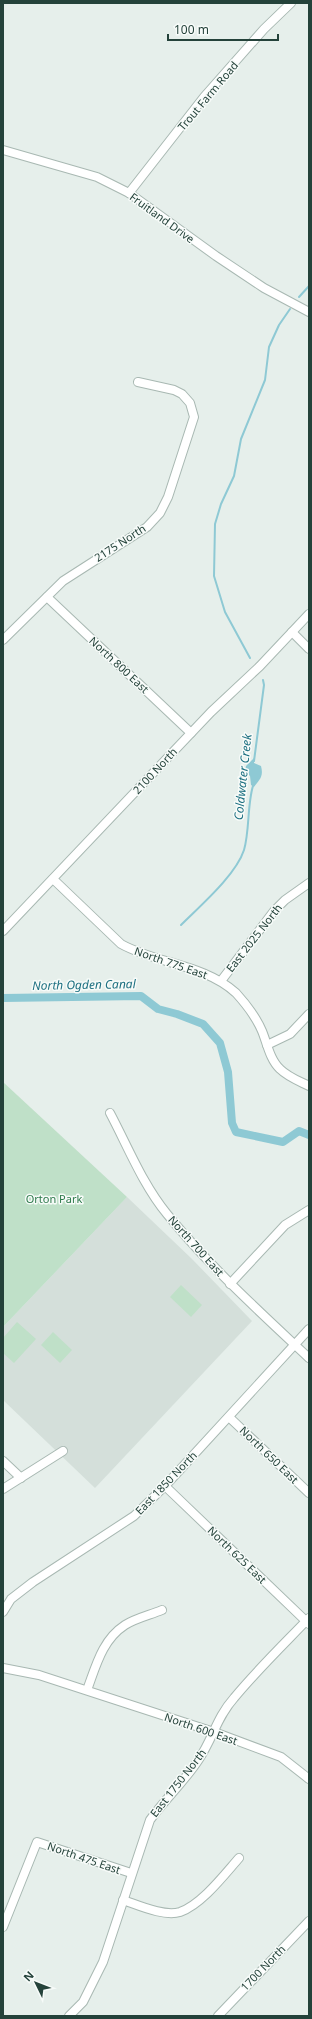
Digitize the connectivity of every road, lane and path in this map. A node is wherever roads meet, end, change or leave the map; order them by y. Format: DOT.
graph roads {
  1 [pos="291,3"];
  2 [pos="3,150"];
  3 [pos="129,193"];
  4 [pos="309,312"];
  5 [pos="138,382"];
  6 [pos="47,597"];
  7 [pos="309,614"];
  8 [pos="292,632"];
  9 [pos="3,640"];
  10 [pos="309,649"];
  11 [pos="191,733"];
  12 [pos="53,879"];
  13 [pos="309,883"];
  14 [pos="3,931"];
  15 [pos="221,981"];
  16 [pos="309,1014"];
  17 [pos="267,1045"];
  18 [pos="309,1086"];
  19 [pos="110,1113"];
  20 [pos="309,1210"];
  21 [pos="230,1284"];
  22 [pos="309,1329"];
  23 [pos="296,1345"];
  24 [pos="309,1358"];
  25 [pos="229,1417"];
  26 [pos="63,1452"];
  27 [pos="3,1461"];
  28 [pos="21,1478"];
  29 [pos="165,1486"];
  30 [pos="3,1489"];
  31 [pos="309,1493"];
  32 [pos="162,1610"];
  33 [pos="3,1612"];
  34 [pos="308,1621"];
  35 [pos="3,1668"];
  36 [pos="87,1690"];
  37 [pos="214,1732"];
  38 [pos="309,1779"];
  39 [pos="239,1858"];
  40 [pos="131,1873"];
  41 [pos="123,1900"];
  42 [pos="309,1921"];
  43 [pos="3,1927"];
  44 [pos="69,2016"];
  45 [pos="218,2016"];
  1 -- 3 [label="street, Trout Farm Road"];
  2 -- 3 [label="street, Fruitland Drive"];
  3 -- 4 [label="street, Fruitland Drive"];
  5 -- 6 [label="street, 2175 North"];
  6 -- 9 [label="street, 2175 North"];
  6 -- 11 [label="street, North 800 East"];
  7 -- 8 [label="street, 2100 North"];
  8 -- 10 [label="street"];
  8 -- 11 [label="street, 2100 North"];
  11 -- 12 [label="street, 2100 North"];
  12 -- 14 [label="street, 2100 North"];
  12 -- 15 [label="street, North 775 East"];
  13 -- 15 [label="street, East 2025 North"];
  15 -- 17 [label="street, North 775 East"];
  16 -- 17 [label="street"];
  17 -- 18 [label="street, North 775 East"];
  19 -- 21 [label="street, North 700 East"];
  20 -- 21 [label="street"];
  21 -- 23 [label="street, North 700 East"];
  22 -- 23 [label="street, East 1850 North"];
  23 -- 24 [label="street, North 700 East"];
  23 -- 25 [label="street, East 1850 North"];
  25 -- 29 [label="street, East 1850 North"];
  25 -- 31 [label="street, North 650 East"];
  26 -- 28 [label="street"];
  27 -- 28 [label="street"];
  28 -- 30 [label="street"];
  29 -- 33 [label="street, East 1850 North"];
  29 -- 34 [label="street, North 625 East"];
  32 -- 36 [label="street"];
  34 -- 37 [label="street, East 1750 North"];
  35 -- 36 [label="street, North 600 East"];
  36 -- 37 [label="street, North 600 East"];
  37 -- 38 [label="street, North 600 East"];
  37 -- 40 [label="street, East 1750 North"];
  39 -- 41 [label="street"];
  40 -- 41 [label="street, East 1750 North"];
  40 -- 43 [label="street, North 475 East"];
  41 -- 44 [label="street, East 1750 North"];
  42 -- 45 [label="street, 1700 North"];
}
